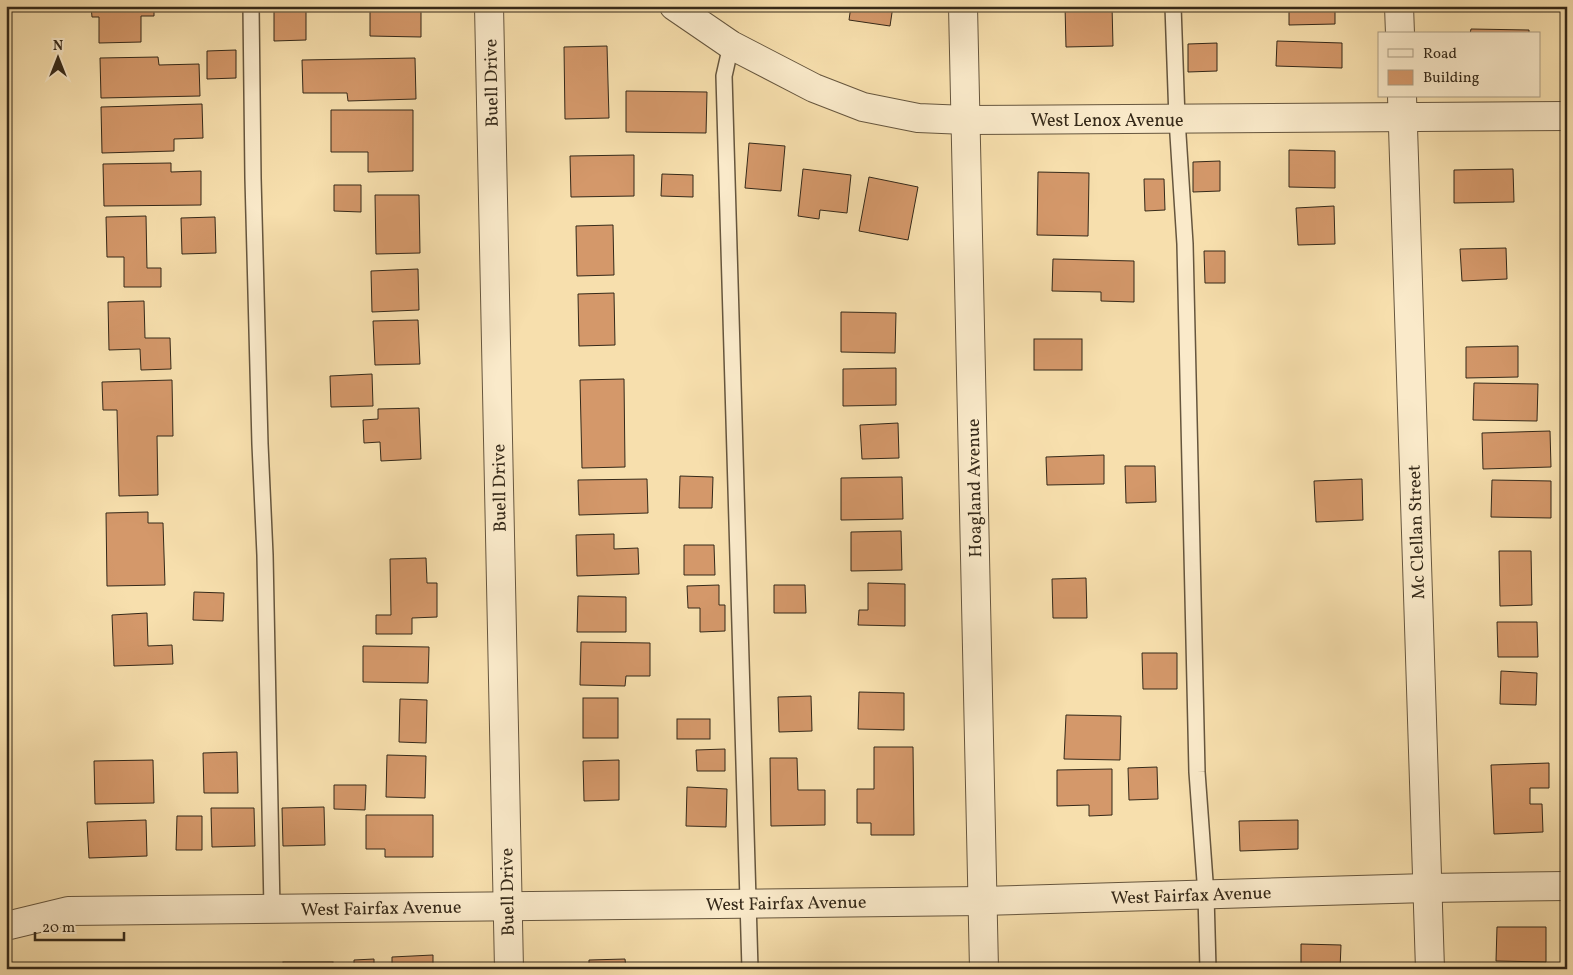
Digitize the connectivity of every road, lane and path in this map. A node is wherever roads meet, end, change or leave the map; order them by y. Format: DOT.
graph roads {
  1 [pos="251,6"];
  2 [pos="489,6"];
  3 [pos="674,6"];
  4 [pos="963,6"];
  5 [pos="1173,6"];
  6 [pos="1399,6"];
  7 [pos="1400,32"];
  8 [pos="730,45"];
  9 [pos="1403,107"];
  10 [pos="1567,116"];
  11 [pos="1177,119"];
  12 [pos="966,120"];
  13 [pos="1567,886"];
  14 [pos="1428,888"];
  15 [pos="1206,894"];
  16 [pos="982,901"];
  17 [pos="748,903"];
  18 [pos="508,906"];
  19 [pos="272,909"];
  20 [pos="6,926"];
  21 [pos="509,969"];
  22 [pos="750,969"];
  23 [pos="984,969"];
  24 [pos="1208,969"];
  25 [pos="1430,969"];
  1 -- 19 [label="lane"];
  2 -- 18 [label="street, Buell Drive"];
  3 -- 8 [label="street, West Lenox Avenue"];
  4 -- 12 [label="street, Hoagland Avenue"];
  5 -- 11 [label="lane"];
  6 -- 7 [label="street"];
  8 -- 12 [label="street, West Lenox Avenue"];
  8 -- 17 [label="lane"];
  9 -- 10 [label="street, West Lenox Avenue"];
  9 -- 11 [label="street, West Lenox Avenue"];
  9 -- 14 [label="street, Mc Clellan Street"];
  11 -- 12 [label="street, West Lenox Avenue"];
  11 -- 15 [label="lane"];
  12 -- 16 [label="street, Hoagland Avenue"];
  13 -- 14 [label="street, West Fairfax Avenue"];
  14 -- 15 [label="street, West Fairfax Avenue"];
  14 -- 25 [label="street, Mc Clellan Street"];
  15 -- 16 [label="street, West Fairfax Avenue"];
  15 -- 24 [label="lane"];
  16 -- 17 [label="street, West Fairfax Avenue"];
  16 -- 23 [label="street, Hoagland Avenue"];
  17 -- 18 [label="street, West Fairfax Avenue"];
  17 -- 22 [label="lane"];
  18 -- 19 [label="street, West Fairfax Avenue"];
  18 -- 21 [label="street, Buell Drive"];
  19 -- 20 [label="street, West Fairfax Avenue"];
}
